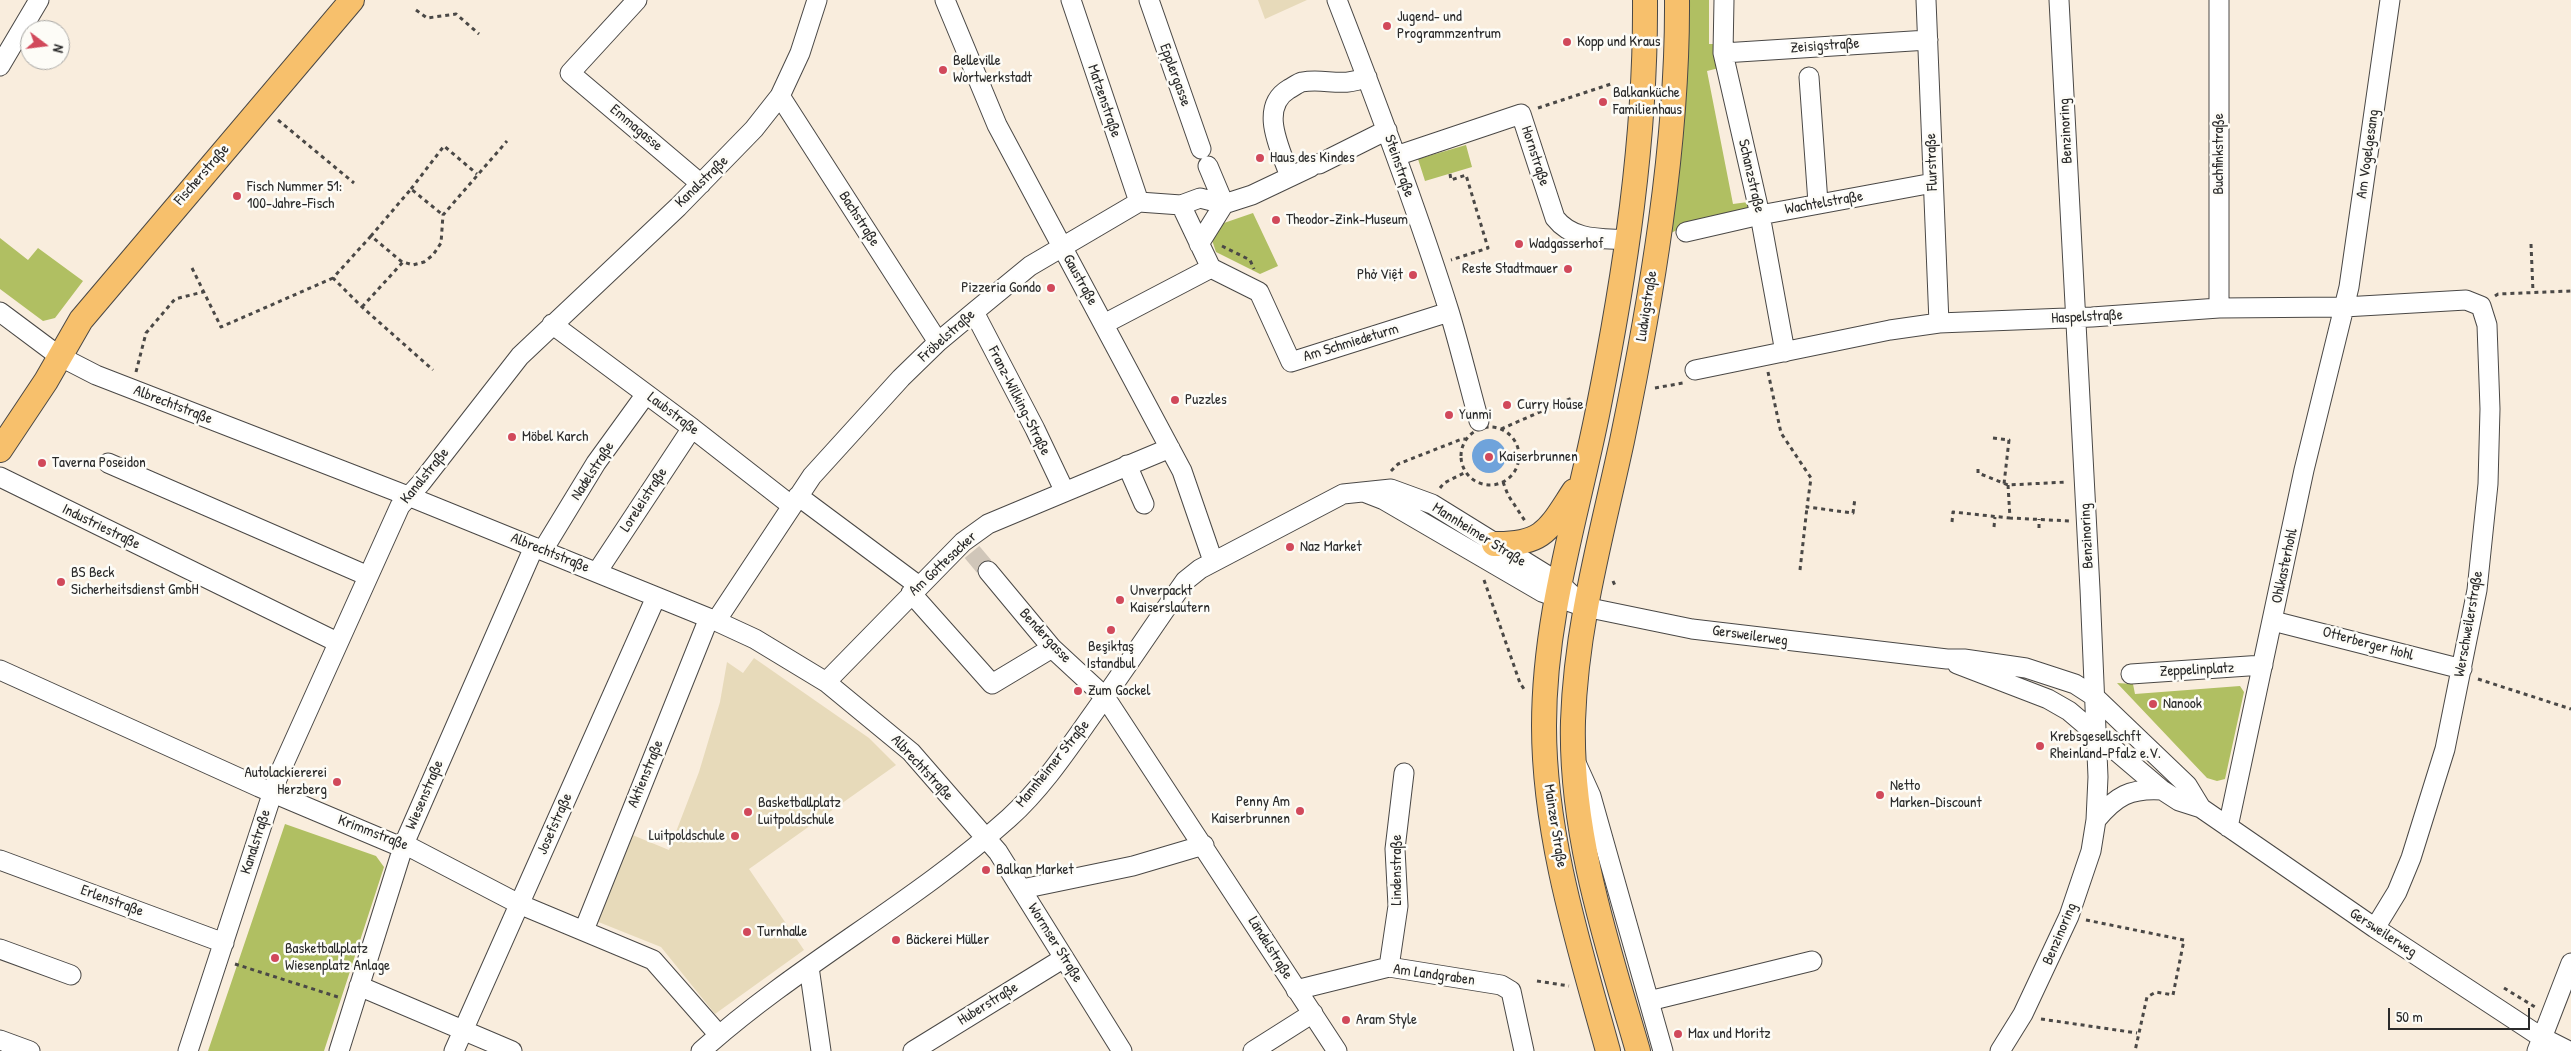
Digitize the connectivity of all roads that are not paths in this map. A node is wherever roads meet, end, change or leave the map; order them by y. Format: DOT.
graph roads {
  1 [pos="40,0"];
  2 [pos="352,0"];
  3 [pos="637,0"];
  4 [pos="817,0"];
  5 [pos="945,0"];
  6 [pos="1071,0"];
  7 [pos="1150,0"];
  8 [pos="1337,0"];
  9 [pos="1645,0"];
  10 [pos="1677,0"];
  11 [pos="1724,0"];
  12 [pos="1926,0"];
  13 [pos="2059,0"];
  14 [pos="2220,0"];
  15 [pos="2390,0"];
  16 [pos="1928,40"];
  17 [pos="1723,53"];
  18 [pos="0,66"];
  19 [pos="1367,77"];
  20 [pos="1809,77"];
  21 [pos="780,96"];
  22 [pos="1387,130"];
  23 [pos="1396,156"];
  24 [pos="1290,177"];
  25 [pos="1933,183"];
  26 [pos="701,184"];
  27 [pos="1139,202"];
  28 [pos="1818,203"];
  29 [pos="1224,204"];
  30 [pos="1181,205"];
  31 [pos="1760,214"];
  32 [pos="1686,232"];
  33 [pos="1628,240"];
  34 [pos="1199,244"];
  35 [pos="1061,246"];
  36 [pos="1211,268"];
  37 [pos="2481,306"];
  38 [pos="2344,307"];
  39 [pos="2219,308"];
  40 [pos="0,312"];
  41 [pos="974,312"];
  42 [pos="1450,312"];
  43 [pos="2076,317"];
  44 [pos="1939,323"];
  45 [pos="552,324"];
  46 [pos="1104,324"];
  47 [pos="938,342"];
  48 [pos="1785,352"];
  49 [pos="59,356"];
  50 [pos="1691,376"];
  51 [pos="646,394"];
  52 [pos="0,421"];
  53 [pos="1480,427"];
  54 [pos="692,428"];
  55 [pos="1170,448"];
  56 [pos="0,450"];
  57 [pos="108,463"];
  58 [pos="1127,465"];
  59 [pos="0,477"];
  60 [pos="1584,477"];
  61 [pos="1064,490"];
  62 [pos="1362,491"];
  63 [pos="408,496"];
  64 [pos="795,501"];
  65 [pos="1144,504"];
  66 [pos="1494,544"];
  67 [pos="538,548"];
  68 [pos="1213,560"];
  69 [pos="988,571"];
  70 [pos="597,572"];
  71 [pos="368,576"];
  72 [pos="915,589"];
  73 [pos="1557,589"];
  74 [pos="656,597"];
  75 [pos="1586,607"];
  76 [pos="713,619"];
  77 [pos="2273,620"];
  78 [pos="337,642"];
  79 [pos="1052,648"];
  80 [pos="1947,659"];
  81 [pos="2263,665"];
  82 [pos="0,670"];
  83 [pos="2467,673"];
  84 [pos="2132,674"];
  85 [pos="826,682"];
  86 [pos="1105,697"];
  87 [pos="2095,697"];
  88 [pos="2096,736"];
  89 [pos="1574,758"];
  90 [pos="1404,773"];
  91 [pos="2162,790"];
  92 [pos="272,793"];
  93 [pos="2201,808"];
  94 [pos="2096,820"];
  95 [pos="2228,827"];
  96 [pos="986,837"];
  97 [pos="404,844"];
  98 [pos="1204,845"];
  99 [pos="0,860"];
  100 [pos="1022,890"];
  101 [pos="519,904"];
  102 [pos="2375,928"];
  103 [pos="584,930"];
  104 [pos="224,943"];
  105 [pos="0,948"];
  106 [pos="1064,958"];
  107 [pos="1812,961"];
  108 [pos="2571,962"];
  109 [pos="809,967"];
  110 [pos="1389,967"];
  111 [pos="71,975"];
  112 [pos="359,986"];
  113 [pos="1296,990"];
  114 [pos="1649,1001"];
  115 [pos="1313,1013"];
  116 [pos="463,1030"];
  117 [pos="718,1035"];
  118 [pos="0,1040"];
  119 [pos="2539,1044"];
  120 [pos="30,1051"];
  121 [pos="188,1051"];
  122 [pos="339,1051"];
  123 [pos="454,1051"];
  124 [pos="512,1051"];
  125 [pos="701,1051"];
  126 [pos="821,1051"];
  127 [pos="913,1051"];
  128 [pos="1122,1051"];
  129 [pos="1253,1051"];
  130 [pos="1337,1051"];
  131 [pos="1524,1051"];
  132 [pos="1608,1051"];
  133 [pos="1638,1051"];
  134 [pos="1663,1051"];
  135 [pos="2000,1051"];
  136 [pos="2569,1051"];
  1 -- 18 [label="street"];
  2 -- 49 [label="main road, Fischerstraße"];
  3 -- 26 [label="street, Emmagasse"];
  4 -- 21 [label="street, Kanalstraße"];
  5 -- 35 [label="street, Gaustraße"];
  6 -- 27 [label="street, Matzenstraße"];
  7 -- 29 [label="street, Epplergasse"];
  8 -- 19 [label="street, Steinstraße"];
  9 -- 33 [label="main road, Ludwigstraße"];
  10 -- 75 [label="main road, Ludwigstraße"];
  11 -- 17 [label="street, Schanzstraße"];
  12 -- 16 [label="street, Flurstraße"];
  13 -- 43 [label="street, Benzinoring"];
  14 -- 39 [label="street, Buchfinkstraße"];
  15 -- 38 [label="street, Am Vogelgesang"];
  16 -- 17 [label="street, Zeisigstraße"];
  16 -- 25 [label="street, Flurstraße"];
  17 -- 31 [label="street, Schanzstraße"];
  19 -- 22 [label="street, Steinstraße"];
  19 -- 24 [label="street"];
  20 -- 28 [label="street"];
  21 -- 26 [label="street, Kanalstraße"];
  21 -- 47 [label="street, Bachstraße"];
  22 -- 23 [label="street, Steinstraße"];
  22 -- 24 [label="street"];
  23 -- 33 [label="street, Hornstraße"];
  23 -- 42 [label="street, Steinstraße"];
  24 -- 29 [label="street"];
  25 -- 28 [label="street, Wachtelstraße"];
  25 -- 44 [label="street, Flurstraße"];
  26 -- 45 [label="street, Kanalstraße"];
  27 -- 30 [label="street"];
  27 -- 35 [label="street, Fröbelstraße"];
  28 -- 31 [label="street, Wachtelstraße"];
  29 -- 30 [label="street"];
  29 -- 34 [label="street"];
  30 -- 34 [label="street"];
  31 -- 32 [label="street, Wachtelstraße"];
  31 -- 48 [label="street, Schanzstraße"];
  33 -- 60 [label="main road, Ludwigstraße"];
  34 -- 36 [label="street"];
  35 -- 41 [label="street, Fröbelstraße"];
  35 -- 46 [label="street, Gaustraße"];
  36 -- 42 [label="street, Am Schmiedeturm"];
  36 -- 46 [label="street"];
  37 -- 38 [label="street, Haspelstraße"];
  37 -- 83 [label="street, Werschweilerstraße"];
  38 -- 39 [label="street, Haspelstraße"];
  38 -- 77 [label="street, Ohlkasterhohl"];
  39 -- 43 [label="street, Haspelstraße"];
  40 -- 49 [label="street, Albrechtstraße"];
  41 -- 47 [label="street, Fröbelstraße"];
  41 -- 61 [label="street, Franz-Wilking-Straße"];
  42 -- 53 [label="street, Steinstraße"];
  43 -- 44 [label="street, Haspelstraße"];
  43 -- 87 [label="street, Benzinoring"];
  44 -- 48 [label="street, Haspelstraße"];
  45 -- 51 [label="street, Laubstraße"];
  45 -- 63 [label="street, Kanalstraße"];
  46 -- 55 [label="street, Gaustraße"];
  47 -- 64 [label="street, Fröbelstraße"];
  48 -- 50 [label="street, Haspelstraße"];
  49 -- 52 [label="main road, Fischerstraße"];
  49 -- 56 [label="main road, Fischerstraße"];
  49 -- 63 [label="street, Albrechtstraße"];
  51 -- 54 [label="street, Laubstraße"];
  51 -- 67 [label="street, Nadelstraße"];
  54 -- 64 [label="street, Laubstraße"];
  54 -- 70 [label="street, Loreleistraße"];
  55 -- 58 [label="street, Am Gottesacker"];
  55 -- 68 [label="street, Gaustraße"];
  57 -- 71 [label="street"];
  58 -- 61 [label="street, Am Gottesacker"];
  58 -- 65 [label="street"];
  59 -- 78 [label="street, Industriestraße"];
  60 -- 66 [label="main road"];
  60 -- 73 [label="main road, Ludwigstraße"];
  61 -- 72 [label="street, Am Gottesacker"];
  62 -- 66 [label="street, Mannheimer Straße"];
  62 -- 68 [label="street, Mannheimer Straße"];
  62 -- 73 [label="street, Mannheimer Straße"];
  63 -- 67 [label="street, Albrechtstraße"];
  63 -- 71 [label="street, Kanalstraße"];
  64 -- 72 [label="street, Laubstraße"];
  64 -- 76 [label="street, Fröbelstraße"];
  66 -- 73 [label="street, Mannheimer Straße"];
  67 -- 70 [label="street, Albrechtstraße"];
  67 -- 97 [label="street, Wiesenstraße"];
  68 -- 86 [label="street, Mannheimer Straße"];
  69 -- 79 [label="street, Bendergasse"];
  70 -- 74 [label="street, Albrechtstraße"];
  71 -- 78 [label="street, Kanalstraße"];
  72 -- 79 [label="street, Laubstraße"];
  72 -- 85 [label="street, Am Gottesacker"];
  73 -- 75 [label="street, Gersweilerweg"];
  73 -- 132 [label="main road, Mainzer Straße"];
  74 -- 76 [label="street, Albrechtstraße"];
  74 -- 101 [label="street, Josefstraße"];
  75 -- 80 [label="street, Gersweilerweg"];
  75 -- 89 [label="main road, Mainzer Straße"];
  76 -- 85 [label="street, Albrechtstraße"];
  76 -- 103 [label="street, Aktienstraße"];
  77 -- 81 [label="street, Ohlkasterhohl"];
  77 -- 83 [label="street, Otterberger Hohl"];
  78 -- 92 [label="street, Kanalstraße"];
  79 -- 86 [label="street, Bendergasse"];
  80 -- 87 [label="street, Gersweilerweg"];
  80 -- 88 [label="street, Gersweilerweg"];
  81 -- 84 [label="street, Zeppelinplatz"];
  81 -- 95 [label="street, Ohlkasterhohl"];
  82 -- 92 [label="street, Krimmstraße"];
  83 -- 102 [label="street, Werschweilerstraße"];
  85 -- 96 [label="street, Albrechtstraße"];
  86 -- 96 [label="street, Mannheimer Straße"];
  86 -- 98 [label="street, Ländelstraße"];
  87 -- 88 [label="street, Benzinoring"];
  87 -- 93 [label="street, Gersweilerweg"];
  88 -- 91 [label="street, Gersweilerweg"];
  88 -- 94 [label="street, Benzinoring"];
  89 -- 114 [label="street"];
  89 -- 133 [label="main road, Mainzer Straße"];
  90 -- 110 [label="street, Lindenstraße"];
  91 -- 93 [label="street, Gersweilerweg"];
  91 -- 94 [label="street"];
  92 -- 97 [label="street, Krimmstraße"];
  92 -- 104 [label="street, Kanalstraße"];
  93 -- 95 [label="street, Gersweilerweg"];
  94 -- 135 [label="street, Benzinoring"];
  95 -- 102 [label="street, Gersweilerweg"];
  96 -- 100 [label="street, Wormser Straße"];
  96 -- 109 [label="street, Mannheimer Straße"];
  97 -- 101 [label="street, Krimmstraße"];
  97 -- 112 [label="street, Wiesenstraße"];
  98 -- 100 [label="street"];
  98 -- 113 [label="street, Ländelstraße"];
  99 -- 104 [label="street, Erlenstraße"];
  100 -- 106 [label="street, Wormser Straße"];
  101 -- 103 [label="street, Krimmstraße"];
  101 -- 116 [label="street, Josefstraße"];
  102 -- 119 [label="street, Gersweilerweg"];
  103 -- 117 [label="street, Krimmstraße"];
  104 -- 121 [label="street, Kanalstraße"];
  105 -- 111 [label="street"];
  106 -- 127 [label="street, Huberstraße"];
  106 -- 128 [label="street, Wormser Straße"];
  107 -- 114 [label="street"];
  108 -- 119 [label="street"];
  109 -- 117 [label="street, Mannheimer Straße"];
  109 -- 126 [label="street"];
  110 -- 113 [label="street, Am Landgraben"];
  110 -- 131 [label="street, Am Landgraben"];
  112 -- 116 [label="street"];
  112 -- 122 [label="street, Wiesenstraße"];
  113 -- 115 [label="street, Ländelstraße"];
  114 -- 134 [label="street"];
  115 -- 129 [label="street"];
  115 -- 130 [label="street, Ländelstraße"];
  116 -- 123 [label="street, Josefstraße"];
  116 -- 124 [label="street"];
  117 -- 125 [label="street, Mannheimer Straße"];
  118 -- 120 [label="street"];
  119 -- 136 [label="street, Gersweilerweg"];
}
